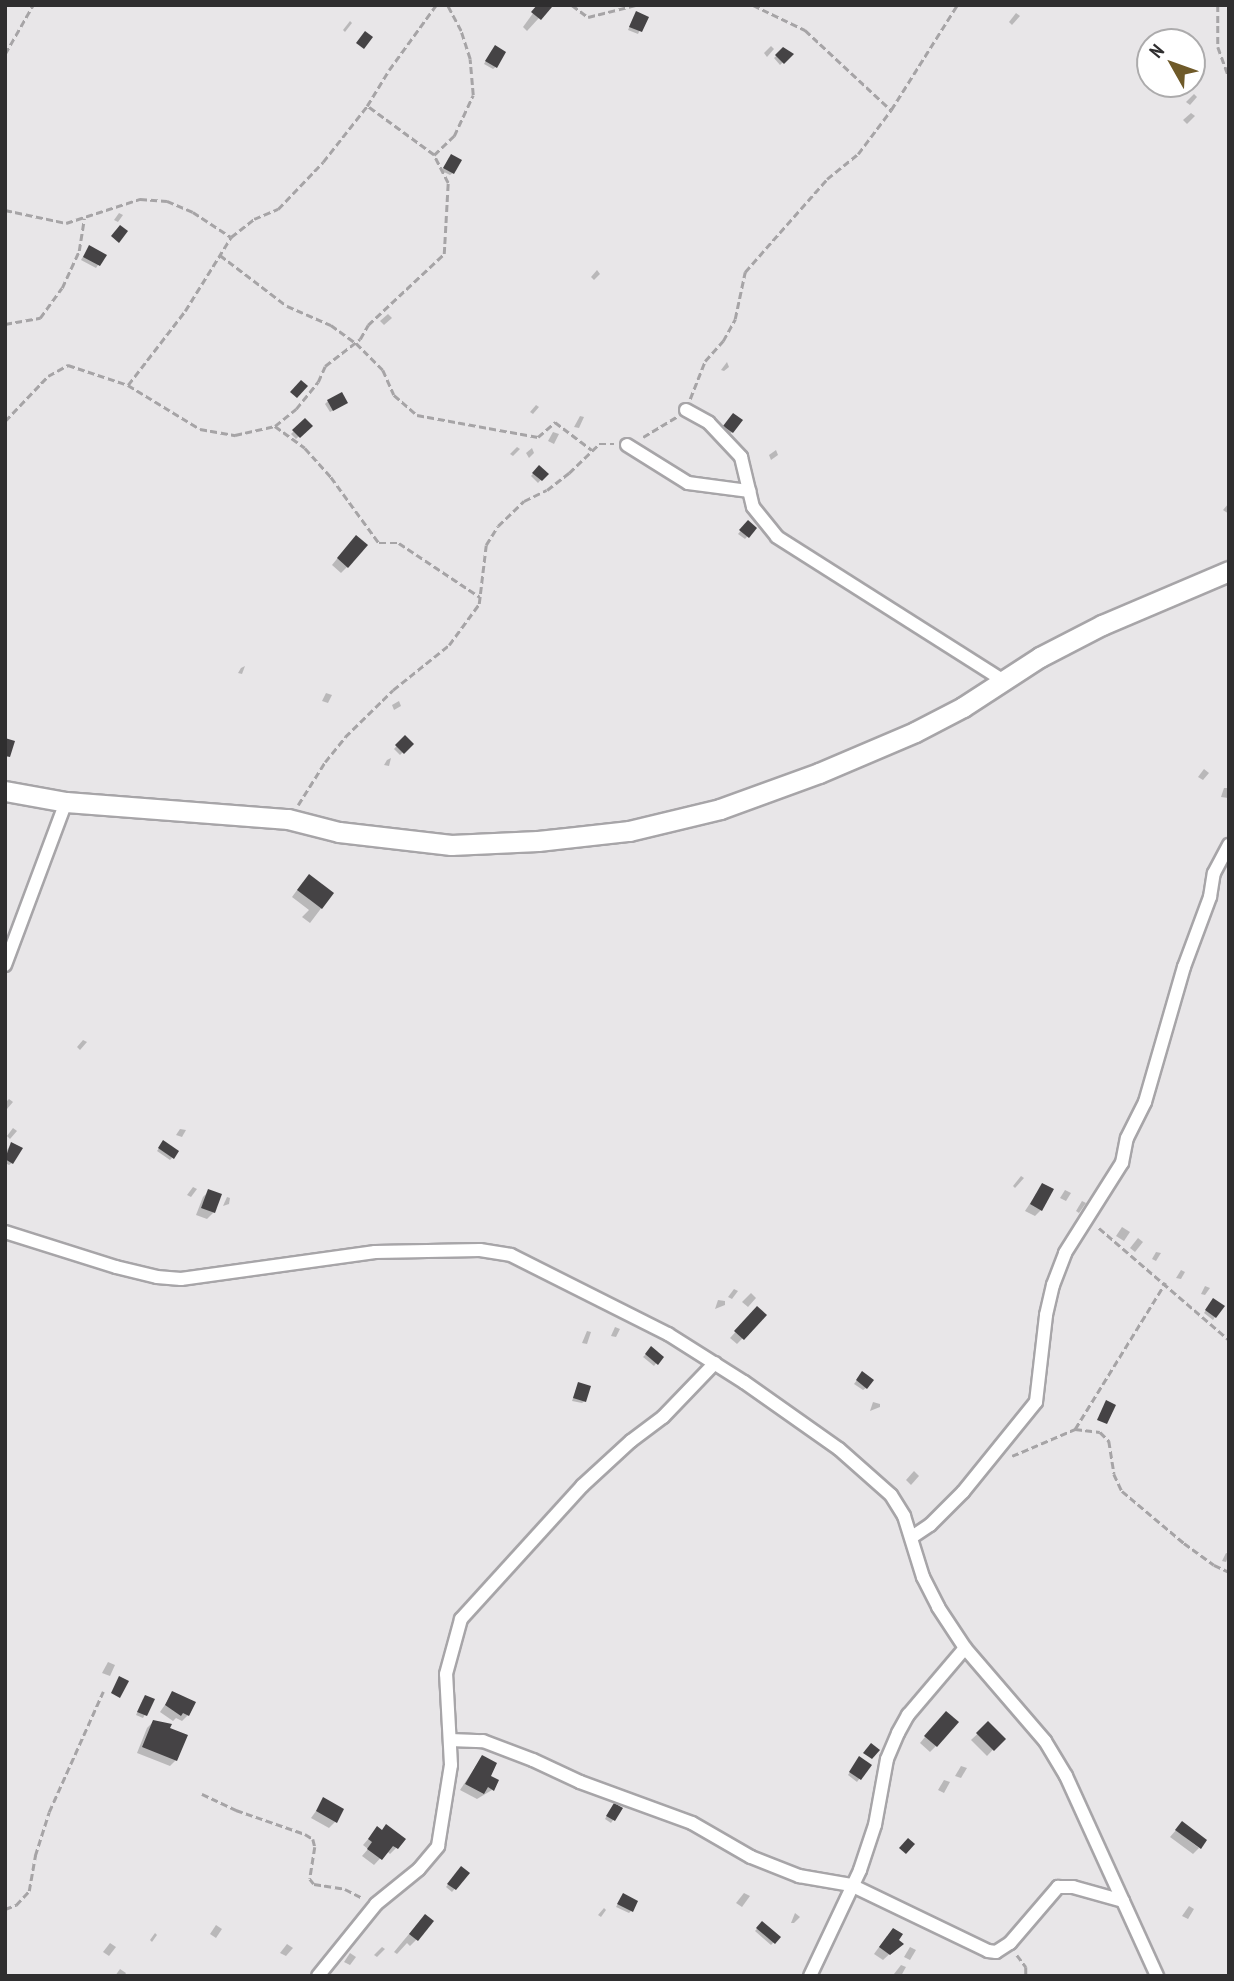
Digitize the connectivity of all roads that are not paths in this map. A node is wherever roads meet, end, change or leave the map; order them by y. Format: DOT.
graph roads {
  1 [pos="686,410"];
  2 [pos="627,445"];
  3 [pos="749,491"];
  4 [pos="1229,571"];
  5 [pos="1002,680"];
  6 [pos="5,791"];
  7 [pos="66,802"];
  8 [pos="1229,845"];
  9 [pos="5,965"];
  10 [pos="5,1232"];
  11 [pos="715,1363"];
  12 [pos="912,1537"];
  13 [pos="965,1648"];
  14 [pos="450,1740"];
  15 [pos="851,1885"];
  16 [pos="1123,1901"];
  17 [pos="318,1976"];
  18 [pos="810,1976"];
  19 [pos="1157,1976"];
  1 -- 3 [label="street"];
  2 -- 3 [label="street"];
  3 -- 5 [label="street"];
  4 -- 5 [label="street"];
  5 -- 7 [label="street"];
  6 -- 7 [label="street"];
  7 -- 9 [label="street"];
  8 -- 12 [label="street"];
  10 -- 11 [label="street"];
  11 -- 12 [label="street"];
  11 -- 14 [label="street"];
  12 -- 13 [label="street"];
  13 -- 15 [label="street"];
  13 -- 16 [label="street"];
  14 -- 15 [label="street"];
  14 -- 17 [label="street"];
  15 -- 16 [label="street"];
  15 -- 18 [label="street"];
  16 -- 19 [label="street"];
}
